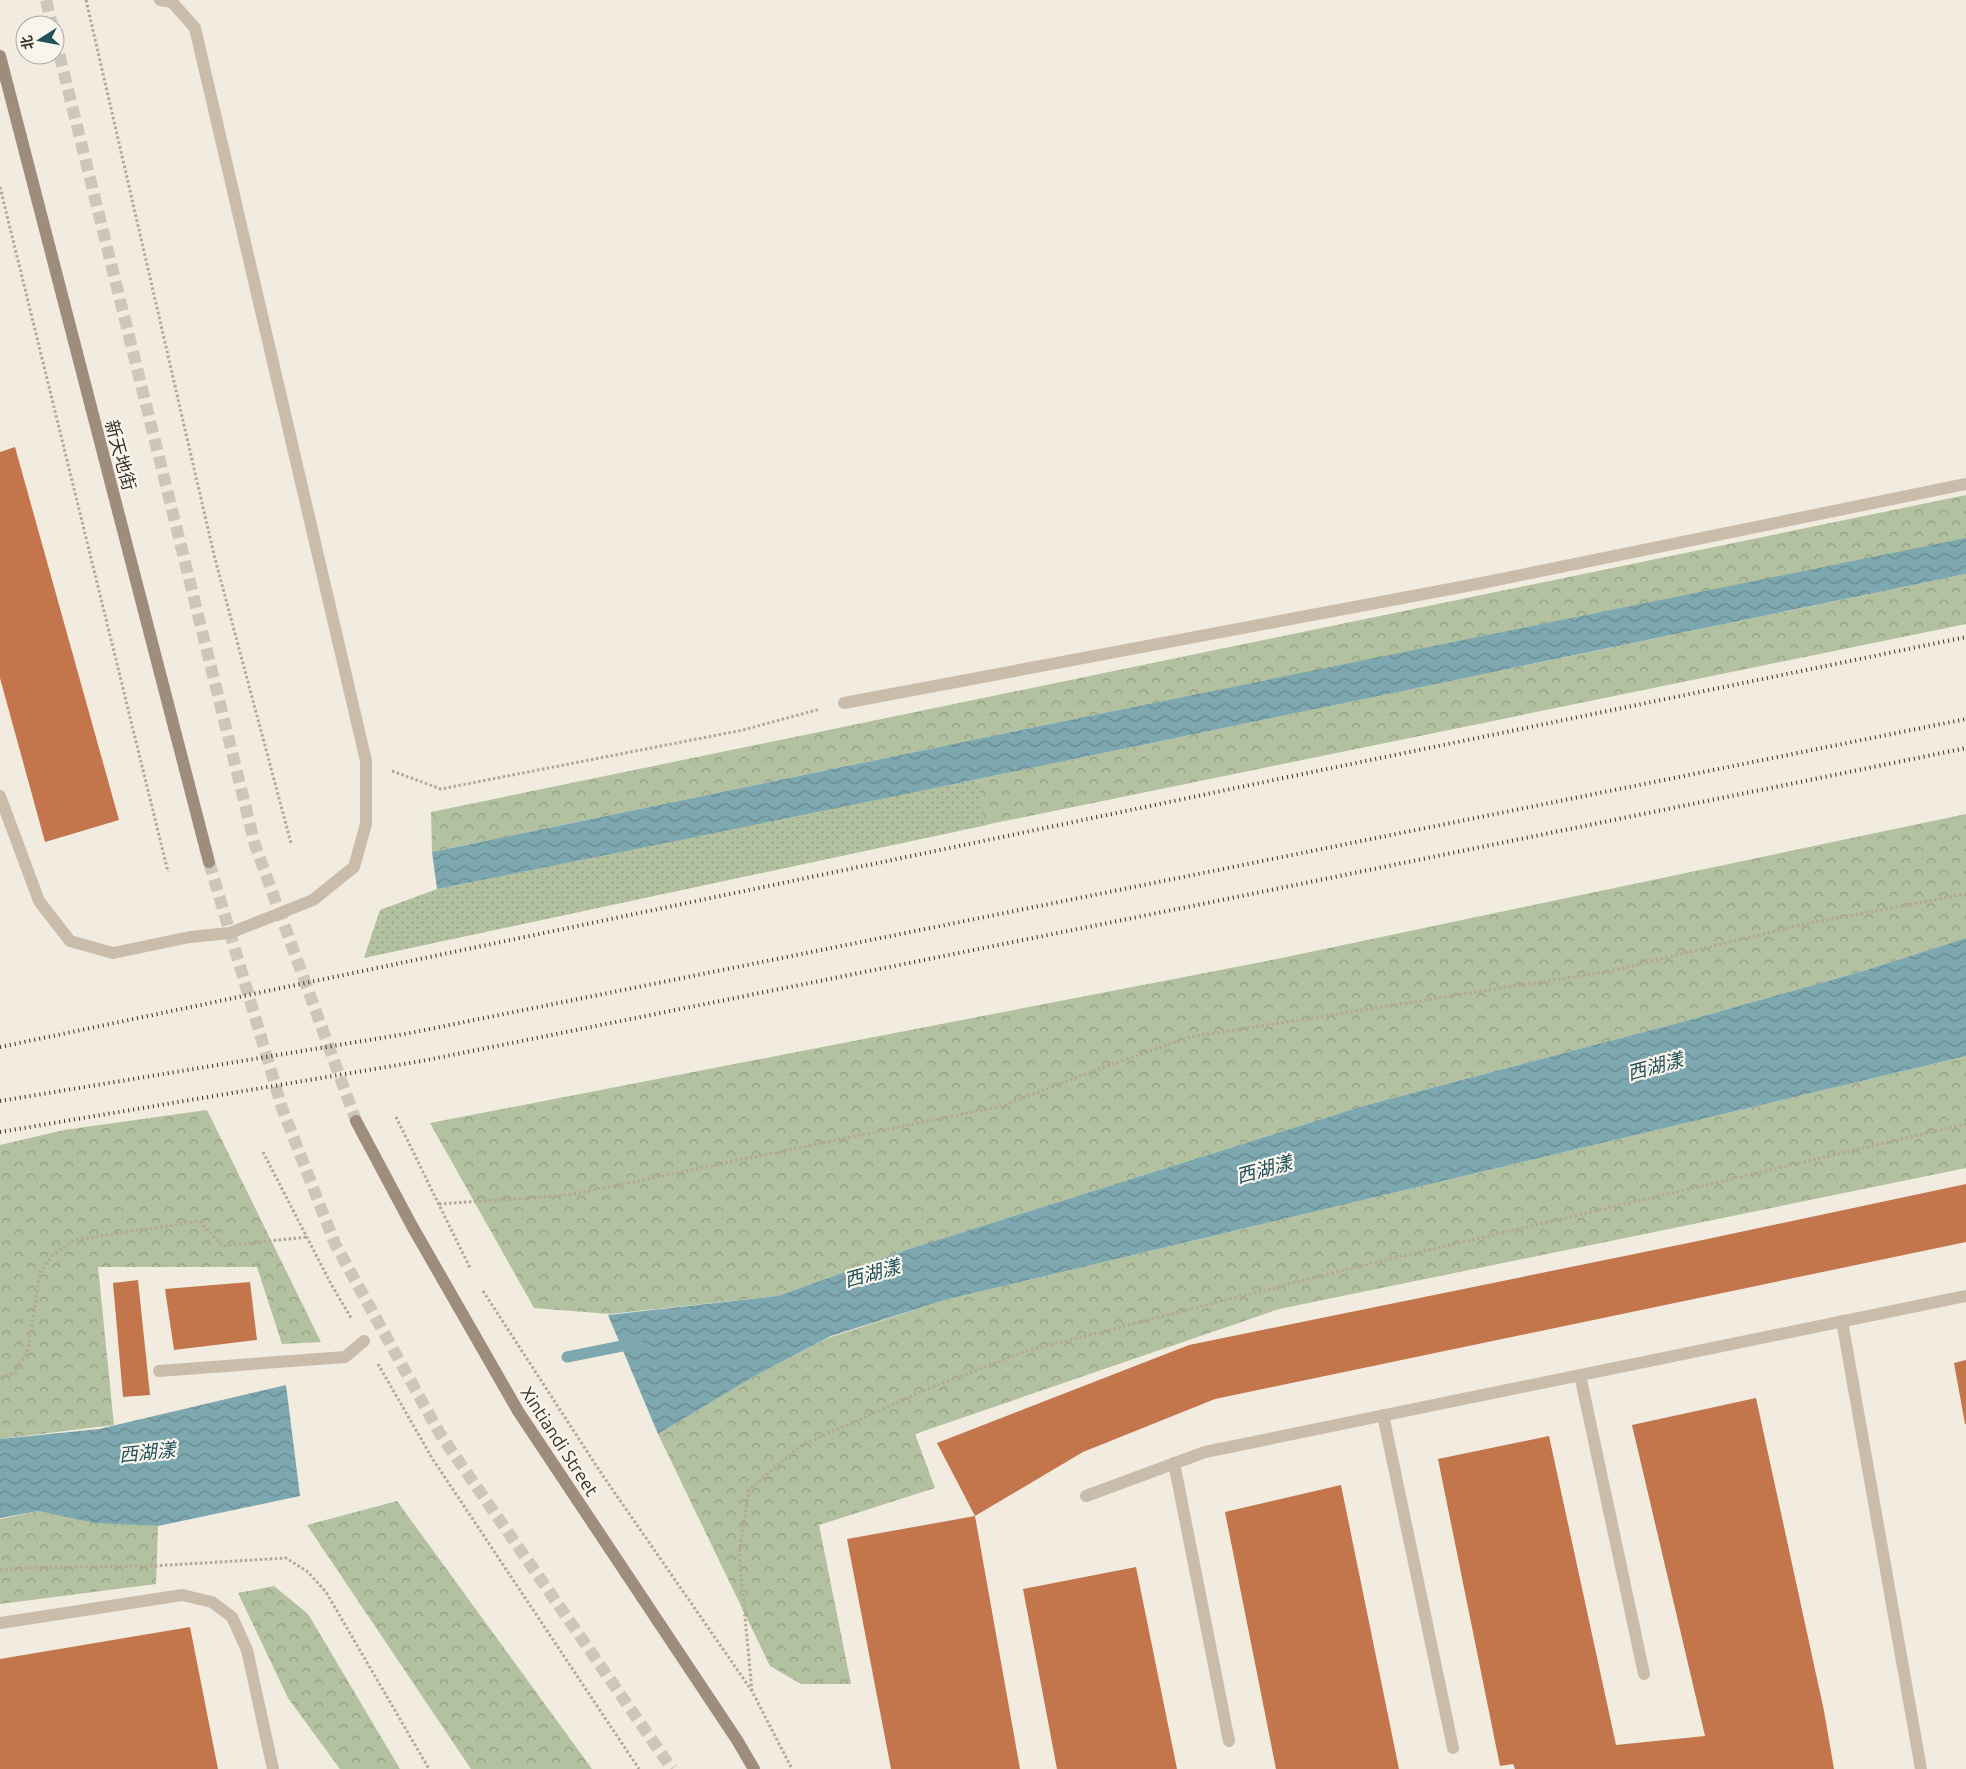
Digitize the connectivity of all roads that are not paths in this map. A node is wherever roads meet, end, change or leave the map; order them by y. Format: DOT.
graph roads {
  1 [pos="160,0"];
  2 [pos="0,56"];
  3 [pos="1966,484"];
  4 [pos="844,703"];
  5 [pos="0,796"];
  6 [pos="209,862"];
  7 [pos="356,1121"];
  8 [pos="1966,1296"];
  9 [pos="1842,1321"];
  10 [pos="364,1341"];
  11 [pos="159,1371"];
  12 [pos="1580,1375"];
  13 [pos="1383,1415"];
  14 [pos="1174,1463"];
  15 [pos="1086,1496"];
  16 [pos="0,1623"];
  17 [pos="1644,1674"];
  18 [pos="1229,1741"];
  19 [pos="1453,1748"];
  20 [pos="272,1769"];
  21 [pos="754,1769"];
  22 [pos="1921,1769"];
  1 -- 5 [label="lane"];
  2 -- 6 [label="main road, 新天地街"];
  3 -- 4 [label="lane"];
  7 -- 21 [label="main road, Xintiandi Street"];
  8 -- 9 [label="lane"];
  9 -- 12 [label="lane"];
  9 -- 22 [label="lane"];
  10 -- 11 [label="lane"];
  12 -- 13 [label="lane"];
  12 -- 17 [label="lane"];
  13 -- 14 [label="lane"];
  13 -- 19 [label="lane"];
  14 -- 15 [label="lane"];
  14 -- 18 [label="lane"];
  16 -- 20 [label="lane"];
}
